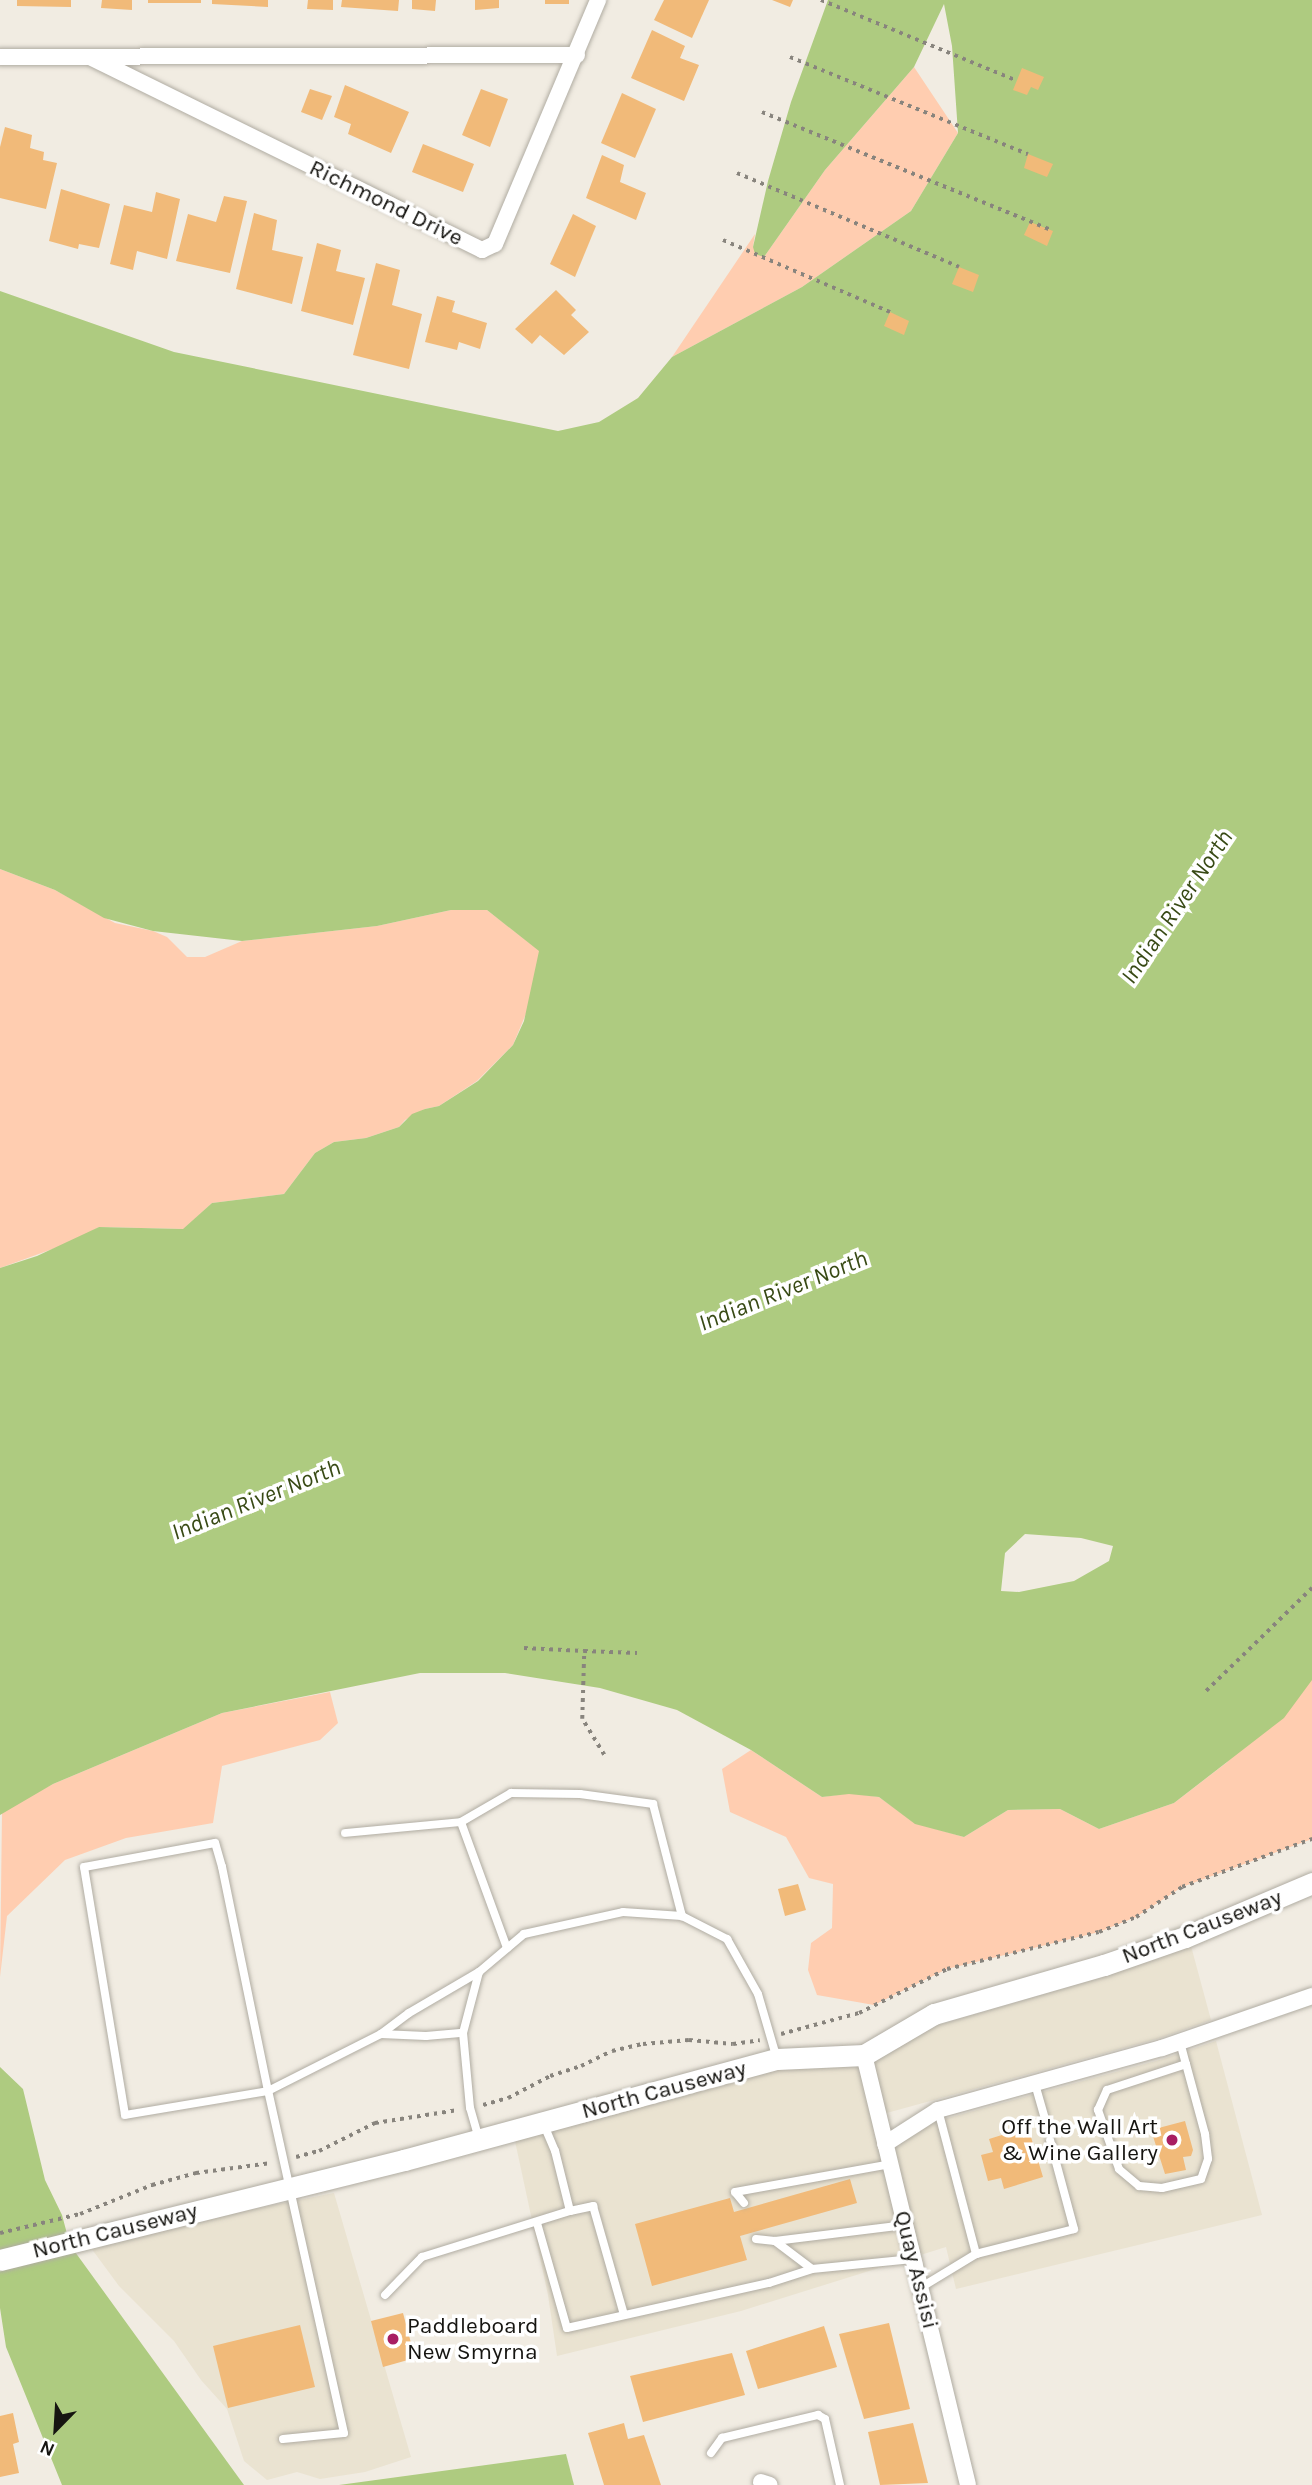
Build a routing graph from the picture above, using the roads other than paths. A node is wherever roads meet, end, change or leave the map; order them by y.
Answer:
1 (598, 0) edge
2 (577, 55) junction
3 (0, 57) edge
4 (93, 58) junction
5 (461, 1822) junction
6 (345, 1833) dead end
7 (1312, 1883) edge
8 (682, 1916) junction
9 (507, 1948) junction
10 (479, 1972) junction
11 (1312, 1996) edge
12 (381, 2034) junction
13 (463, 2034) junction
14 (1180, 2042) junction
15 (864, 2054) junction
16 (777, 2059) junction
17 (1186, 2064) junction
18 (1035, 2084) junction
19 (268, 2091) junction
20 (938, 2110) junction
21 (1045, 2119) dead end
22 (543, 2123) junction
23 (479, 2140) junction
24 (1050, 2140) dead end
25 (886, 2144) junction
26 (890, 2164) junction
27 (289, 2188) junction
28 (744, 2203) dead end
29 (570, 2211) junction
30 (537, 2223) junction
31 (905, 2225) junction
32 (756, 2239) dead end
33 (775, 2241) junction
34 (976, 2254) junction
35 (913, 2259) junction
36 (0, 2260) edge
37 (812, 2269) junction
38 (920, 2288) junction
39 (385, 2295) dead end
40 (624, 2315) junction
41 (283, 2439) dead end
42 (711, 2452) dead end
43 (840, 2485) edge
44 (968, 2485) edge

1 - 2 street, Richmond Drive
2 - 4 street, Richmond Drive
2 - 4 street, Richmond Drive
3 - 4 street, Richmond Drive
5 - 6 lane
5 - 8 lane
5 - 9 lane
7 - 15 main road, North Causeway
8 - 9 lane
8 - 16 lane
9 - 10 lane
10 - 12 lane
10 - 13 lane
11 - 14 street
12 - 13 lane
12 - 19 lane
13 - 23 lane
14 - 17 lane
14 - 18 street
15 - 16 main road, North Causeway
15 - 25 street, Quay Assisi
16 - 22 main road, North Causeway
17 - 17 lane
18 - 20 street
18 - 21 lane
19 - 19 lane
19 - 27 lane
20 - 25 street
20 - 34 lane
22 - 23 main road, North Causeway
22 - 29 lane
23 - 27 main road, North Causeway
24 - 34 lane
25 - 26 street, Quay Assisi
26 - 28 lane
26 - 31 street, Quay Assisi
27 - 36 main road, North Causeway
27 - 41 lane
29 - 30 lane
29 - 40 lane
30 - 39 lane
30 - 40 lane
31 - 33 lane
31 - 35 street, Quay Assisi
32 - 33 lane
33 - 37 lane
34 - 38 lane
35 - 37 lane
35 - 38 street, Quay Assisi
37 - 40 lane
38 - 44 street, Quay Assisi
42 - 43 lane

